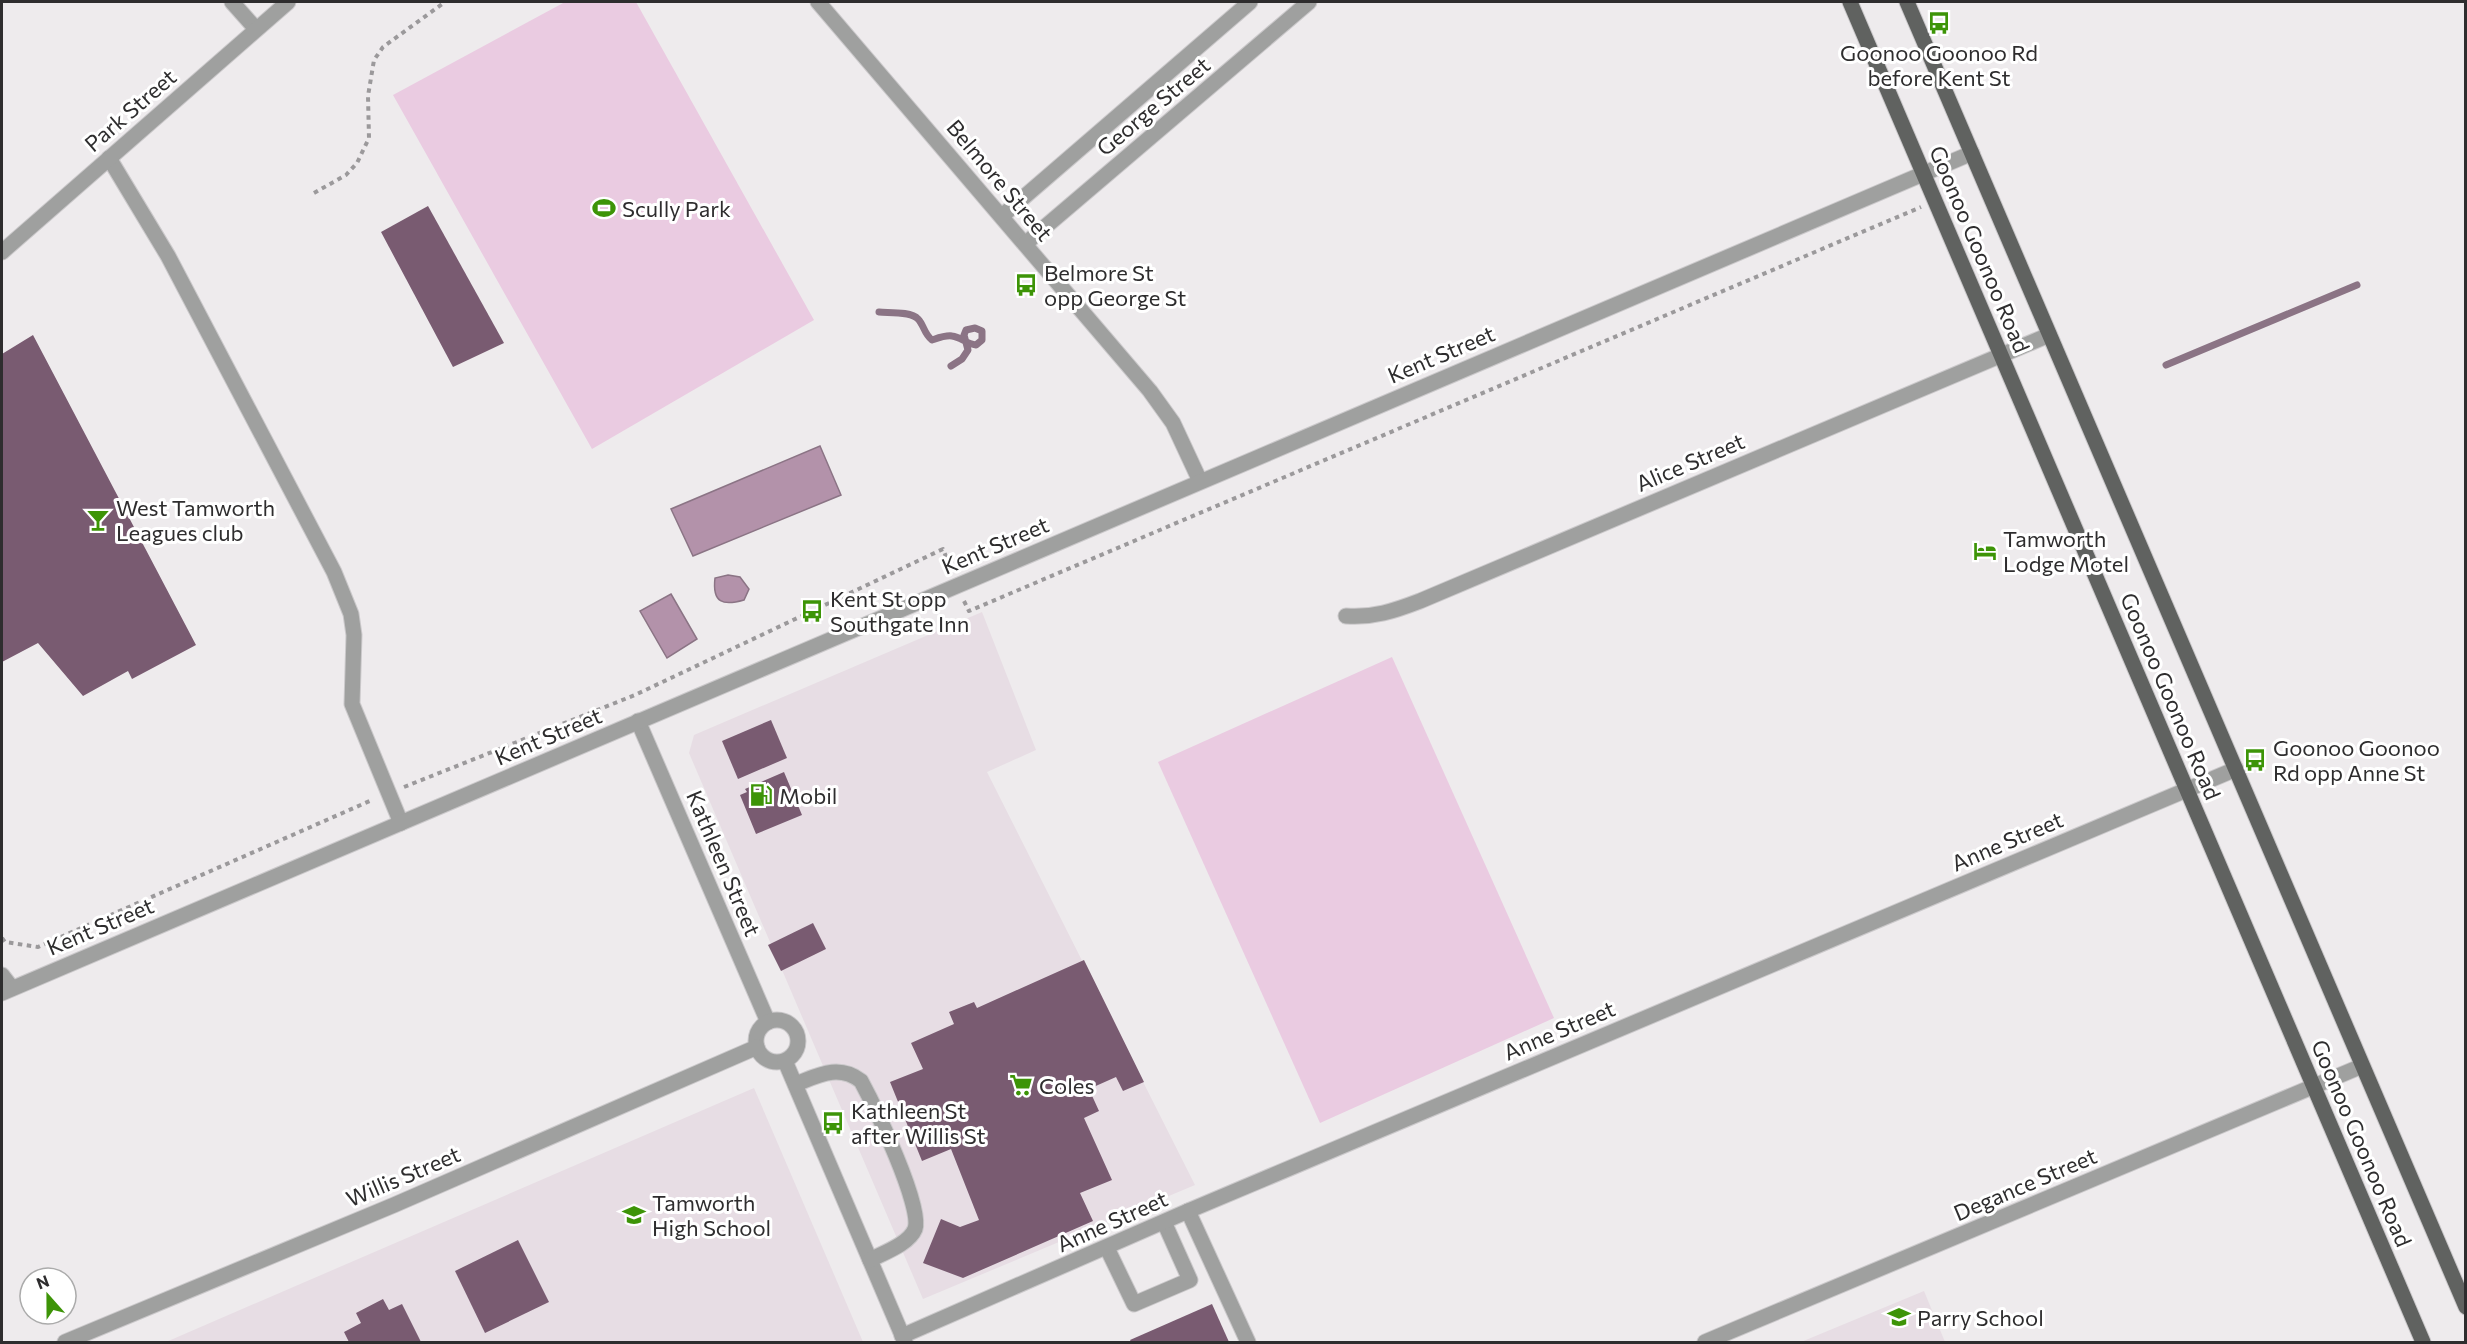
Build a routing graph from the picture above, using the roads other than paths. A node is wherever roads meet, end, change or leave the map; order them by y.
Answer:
1 (232, 2) edge
2 (288, 2) edge
3 (818, 2) edge
4 (1250, 2) edge
5 (1310, 2) edge
6 (1850, 2) edge
7 (1907, 2) edge
8 (256, 29) junction
9 (1972, 153) junction
10 (109, 158) junction
11 (1923, 173) junction
12 (1002, 216) junction
13 (1026, 244) junction
14 (2, 252) edge
15 (2049, 335) junction
16 (2001, 356) junction
17 (1200, 481) junction
18 (1346, 616) dead end
19 (638, 721) junction
20 (2236, 769) junction
21 (2187, 790) junction
22 (401, 823) junction
23 (2, 975) edge
24 (7, 990) edge
25 (768, 1022) junction
26 (757, 1047) junction
27 (785, 1060) junction
28 (2362, 1066) junction
29 (796, 1084) junction
30 (2313, 1087) junction
31 (1188, 1211) junction
32 (1164, 1222) junction
33 (1107, 1248) junction
34 (870, 1260) junction
35 (2466, 1307) edge
36 (903, 1339) edge
37 (65, 1342) edge
38 (1248, 1342) edge
39 (1705, 1342) edge
40 (2423, 1342) edge

1 - 8 street
2 - 8 street, Park Street
3 - 12 street, Belmore Street
4 - 12 street, George Street
5 - 13 street, George Street
6 - 11 main road, Goonoo Goonoo Road
7 - 9 main road, Goonoo Goonoo Road
8 - 10 street, Park Street
9 - 11 street, Kent Street
9 - 15 main road, Goonoo Goonoo Road
10 - 14 street, Park Street
10 - 22 street
11 - 16 main road, Goonoo Goonoo Road
11 - 17 street, Kent Street
12 - 13 street, Belmore Street
13 - 17 street, Belmore Street
15 - 16 street, Alice Street
15 - 20 main road, Goonoo Goonoo Road
16 - 18 street, Alice Street
16 - 21 main road, Goonoo Goonoo Road
17 - 19 street, Kent Street
19 - 22 street, Kent Street
19 - 25 street, Kathleen Street
20 - 21 street, Anne Street
20 - 28 main road, Goonoo Goonoo Road
21 - 30 main road, Goonoo Goonoo Road
21 - 31 street, Anne Street
22 - 24 street, Kent Street
23 - 24 street
25 - 26 street
25 - 27 street
26 - 27 street
26 - 37 street, Willis Street
27 - 29 street
28 - 30 street, Degance Street
28 - 35 main road, Goonoo Goonoo Road
29 - 34 street
29 - 34 street
30 - 39 street, Degance Street
30 - 40 main road, Goonoo Goonoo Road
31 - 32 street, Anne Street
31 - 38 street
32 - 33 street, Anne Street
32 - 33 street
33 - 36 street, Anne Street
34 - 36 street

